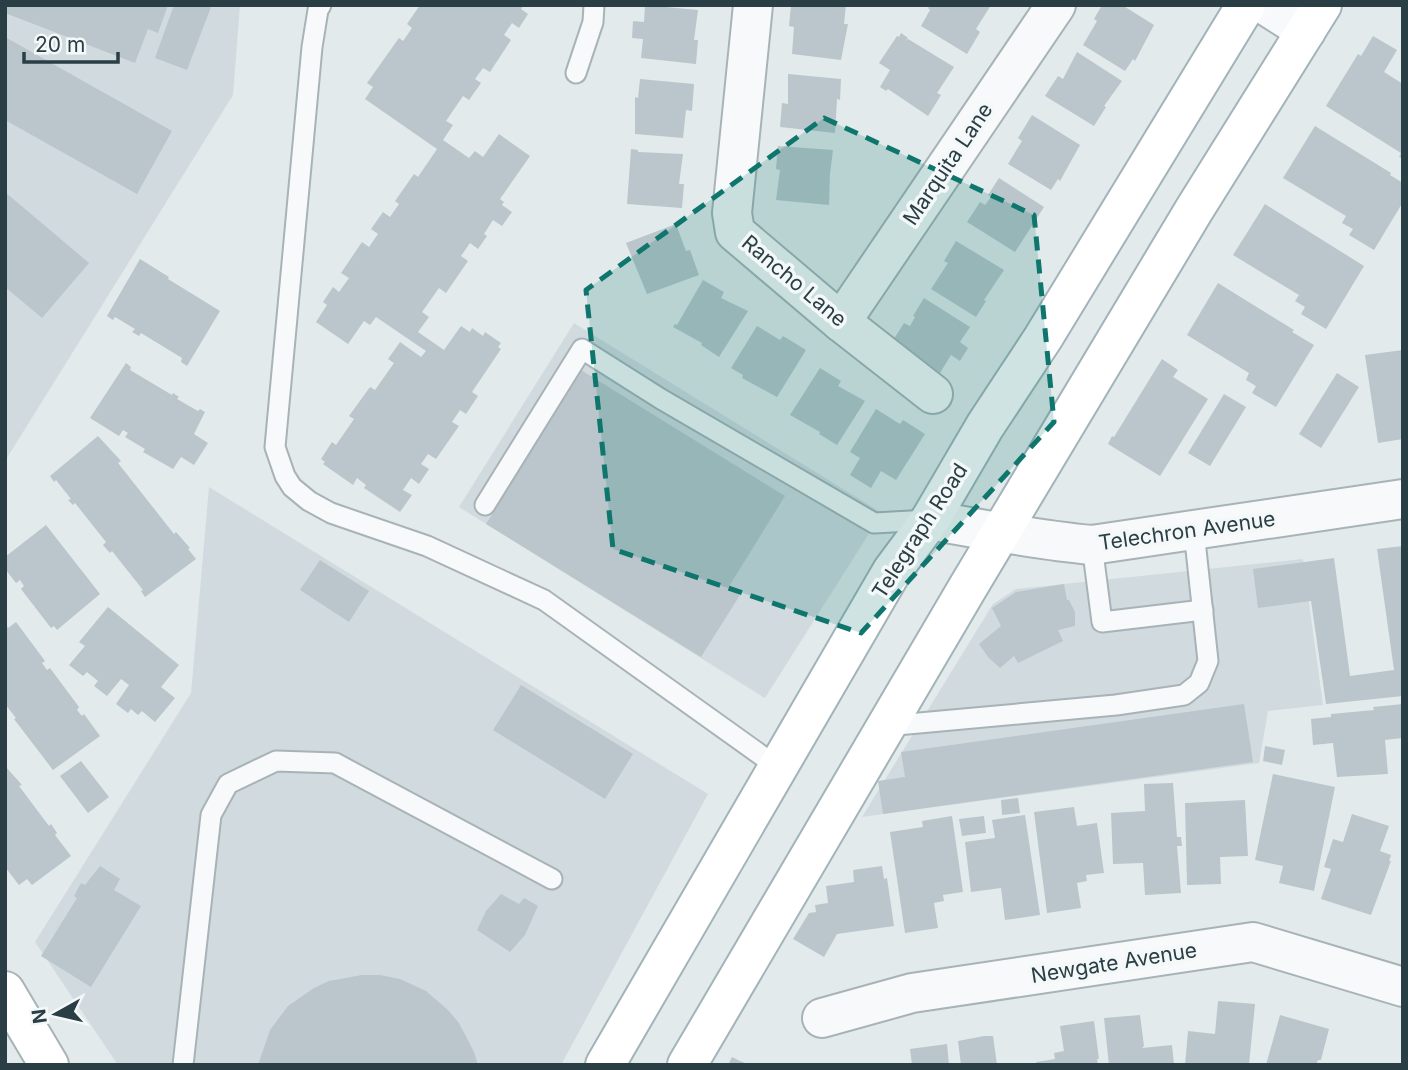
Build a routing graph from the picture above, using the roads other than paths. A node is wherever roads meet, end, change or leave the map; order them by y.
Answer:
1 (321, 5) edge
2 (594, 5) edge
3 (753, 5) edge
4 (1056, 5) edge
5 (1246, 5) edge
6 (1265, 5) edge
7 (1314, 18) edge
8 (576, 73) dead end
9 (841, 322) junction
10 (933, 394) dead end
11 (1403, 499) edge
12 (485, 505) dead end
13 (930, 520) junction
14 (1194, 531) junction
15 (1001, 533) junction
16 (1092, 545) junction
17 (1203, 610) junction
18 (886, 726) junction
19 (779, 768) junction
20 (552, 879) dead end
21 (1403, 987) edge
22 (5, 991) edge
23 (822, 1018) dead end
24 (50, 1065) edge
25 (183, 1065) edge
26 (605, 1065) edge
27 (687, 1065) edge

1 - 19 lane
2 - 8 lane
3 - 9 street, Rancho Lane
4 - 9 street, Marquita Lane
5 - 13 main road, Telegraph Road
6 - 7 street
7 - 15 main road
9 - 10 street, Rancho Lane
11 - 14 street, Telechron Avenue
12 - 13 lane
13 - 15 street, Telechron Avenue
13 - 19 main road, Telegraph Road
14 - 16 street, Telechron Avenue
14 - 17 lane
15 - 16 street, Telechron Avenue
15 - 18 main road
16 - 17 lane
17 - 18 lane
18 - 27 main road
19 - 26 main road, Telegraph Road
20 - 25 lane
21 - 23 street, Newgate Avenue
22 - 24 main road

